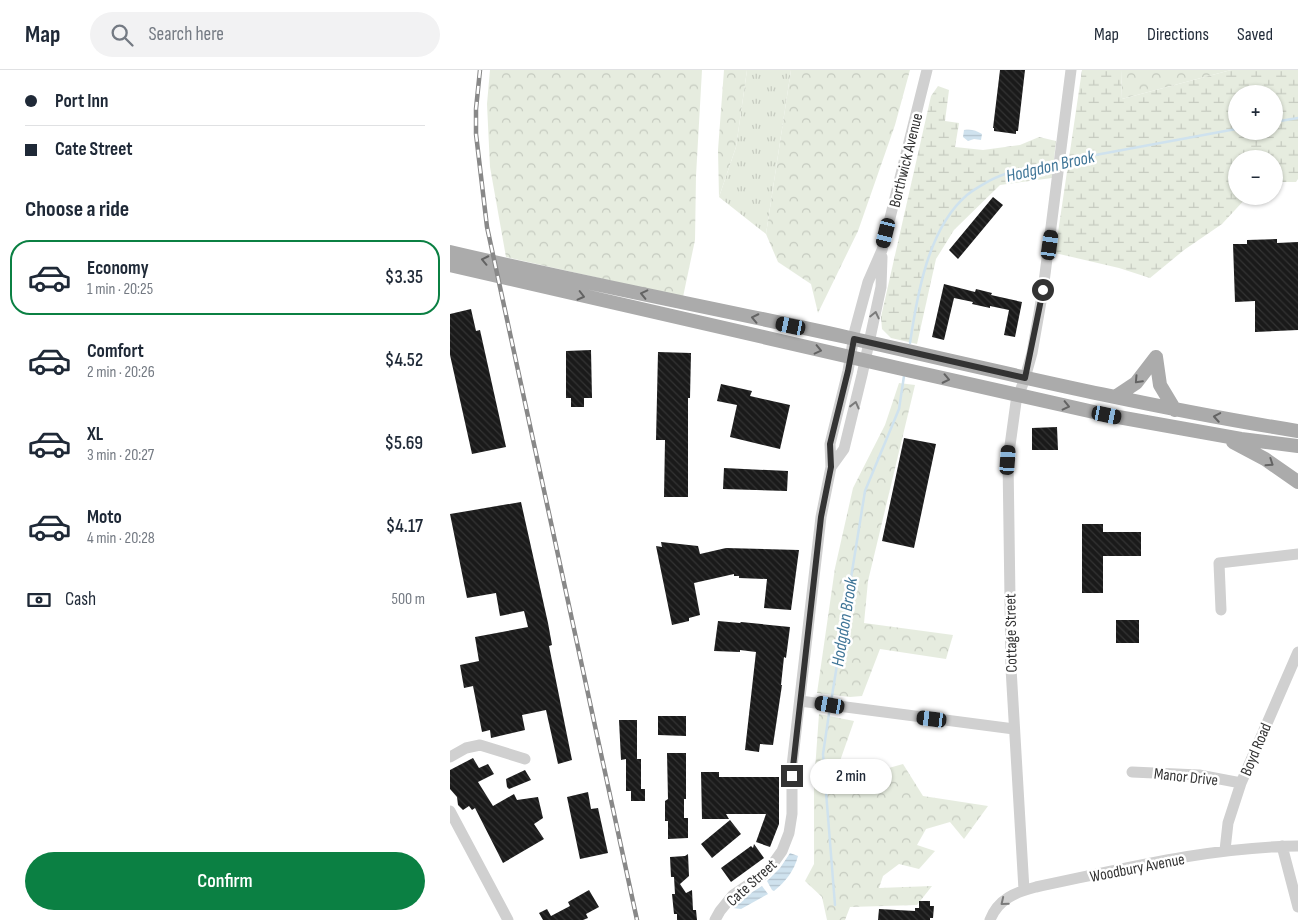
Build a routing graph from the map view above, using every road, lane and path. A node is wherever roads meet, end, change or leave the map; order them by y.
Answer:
1 (927, 70) edge
2 (1071, 70) edge
3 (882, 250) junction
4 (450, 252) edge
5 (450, 265) edge
6 (854, 339) junction
7 (869, 342) junction
8 (850, 357) junction
9 (865, 360) junction
10 (1025, 378) junction
11 (1019, 395) junction
12 (1115, 397) junction
13 (1175, 410) junction
14 (1298, 431) edge
15 (1211, 433) junction
16 (1298, 446) edge
17 (831, 467) junction
18 (1298, 482) edge
19 (1298, 554) edge
20 (1221, 610) dead end
21 (1298, 652) edge
22 (800, 700) junction
23 (1014, 729) junction
24 (450, 757) edge
25 (525, 758) dead end
26 (1132, 772) dead end
27 (1241, 783) junction
28 (450, 811) edge
29 (1282, 846) junction
30 (1298, 846) edge
31 (1225, 850) junction
32 (1024, 890) junction
33 (1298, 907) edge
34 (508, 920) edge
35 (714, 920) edge
36 (990, 920) edge

1 - 3 street, Borthwick Avenue
2 - 10 street, Cottage Street
3 - 6 street, Borthwick Avenue
7 -> 3 street, Borthwick Avenue
6 -> 4 main road
5 -> 8 main road
6 - 7 main road
6 - 8 street, Borthwick Avenue
7 - 9 street, Borthwick Avenue
7 - 10 main road
8 - 9 main road
8 - 17 street, Borthwick Avenue
9 -> 11 main road
17 -> 9 street, Borthwick Avenue
10 - 11 street, Cottage Street
10 - 12 main road
11 -> 15 main road
11 - 23 street, Cottage Street
12 - 13 main road
13 -> 12 main road
14 -> 13 main road
15 - 16 main road
15 -> 18 main road
17 - 22 street, Cate Street
19 - 20 street
21 - 27 street, Boyd Road
22 - 23 street
22 - 35 street, Cate Street
23 - 32 street, Cottage Street
24 - 25 street
26 - 27 street, Manor Drive
27 - 31 street, Boyd Road
28 - 34 street
29 - 30 street, Woodbury Avenue
29 - 31 street, Woodbury Avenue
29 - 33 street
31 - 32 street, Woodbury Avenue
32 -> 36 street, Woodbury Avenue

